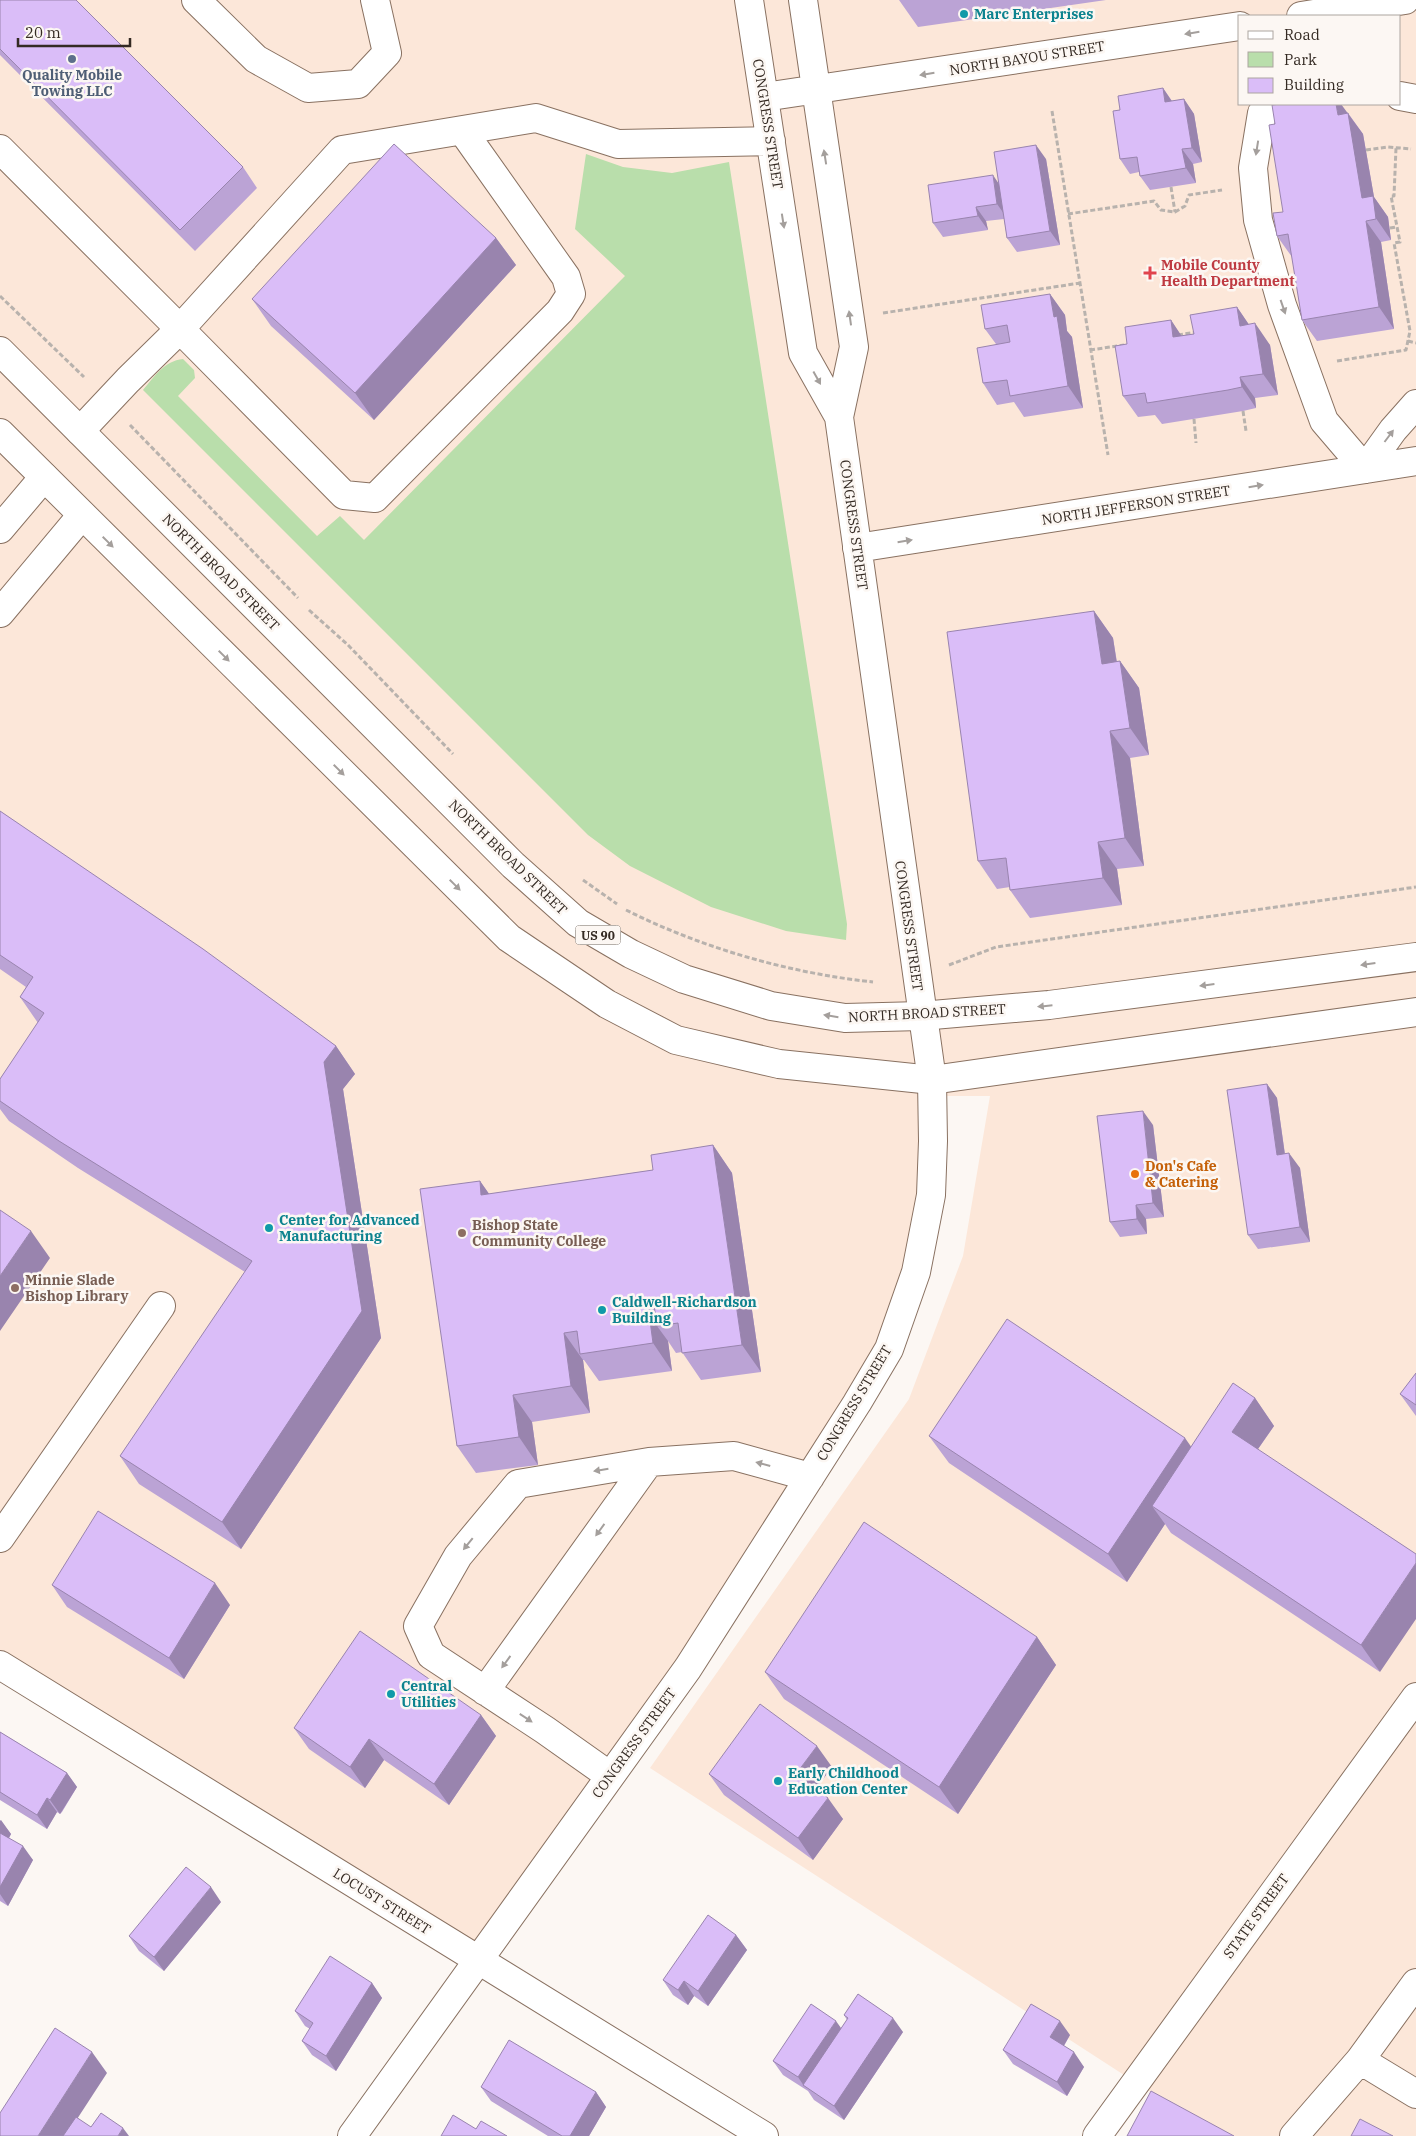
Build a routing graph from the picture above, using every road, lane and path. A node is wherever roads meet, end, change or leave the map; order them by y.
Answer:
1 (196, 0) edge
2 (376, 0) edge
3 (749, 0) edge
4 (803, 0) edge
5 (1405, 0) edge
6 (1414, 0) edge
7 (1308, 15) edge
8 (1416, 18) edge
9 (1238, 26) edge
10 (815, 91) junction
11 (1401, 96) edge
12 (764, 97) junction
13 (1416, 99) edge
14 (1271, 105) edge
15 (1052, 111) dead end
16 (462, 130) junction
17 (771, 141) junction
18 (1396, 148) junction
19 (1411, 149) dead end
20 (0, 150) edge
21 (1366, 150) dead end
22 (1255, 186) junction
23 (1171, 187) edge
24 (1175, 212) junction
25 (1068, 214) junction
26 (1397, 227) junction
27 (1390, 228) dead end
28 (1080, 283) junction
29 (0, 296) edge
30 (850, 317) junction
31 (180, 329) junction
32 (1204, 331) edge
33 (1172, 332) edge
34 (1408, 341) junction
35 (1416, 343) edge
36 (1129, 344) edge
37 (1090, 350) junction
38 (0, 351) edge
39 (1329, 363) dead end
40 (108, 401) junction
41 (1416, 404) edge
42 (1243, 411) edge
43 (839, 417) junction
44 (1194, 419) edge
45 (80, 431) junction
46 (1246, 431) dead end
47 (0, 433) edge
48 (1196, 443) dead end
49 (1108, 455) dead end
50 (1416, 461) edge
51 (1365, 469) junction
52 (44, 477) junction
53 (82, 515) junction
54 (0, 529) edge
55 (857, 548) junction
56 (301, 602) dead end
57 (308, 609) dead end
58 (0, 613) edge
59 (458, 759) dead end
60 (576, 874) dead end
61 (1416, 887) edge
62 (1416, 957) edge
63 (916, 978) junction
64 (1416, 1012) edge
65 (921, 1016) junction
66 (932, 1080) junction
67 (161, 1306) dead end
68 (649, 1462) junction
69 (810, 1477) junction
70 (0, 1538) edge
71 (0, 1665) edge
72 (484, 1691) junction
73 (1416, 1697) edge
74 (610, 1776) junction
75 (478, 1960) junction
76 (1416, 1983) edge
77 (1360, 2060) junction
78 (1416, 2094) edge
79 (352, 2136) edge
80 (764, 2136) edge
81 (1097, 2136) edge
82 (1294, 2136) edge

1 - 2 street
3 - 12 street, CONGRESS STREET
4 - 10 street, CONGRESS STREET
5 - 7 street
6 - 8 street
9 -> 10 street, NORTH BAYOU STREET
10 - 12 street, NORTH BAYOU STREET
30 -> 10 street, CONGRESS STREET
11 - 13 street
12 - 17 street, CONGRESS STREET
14 -> 22 street
15 - 25 path
16 - 17 street
16 - 31 street
16 - 31 street
17 -> 43 street, CONGRESS STREET
18 - 19 path
18 - 21 path
18 - 26 path
20 - 31 street
22 - 24 path
22 -> 51 street
23 - 24 path
24 - 25 path
25 - 28 path
26 - 27 path
26 - 34 path
28 - 30 path
28 - 37 path
29 - 40 path
43 -> 30 street, CONGRESS STREET
31 - 40 street
32 - 33 path
34 - 35 path
34 - 39 path
36 - 37 path
37 - 49 path
38 - 45 street, NORTH BROAD STREET / US 90
40 - 45 street
40 - 56 path
51 -> 41 street
42 - 46 path
43 - 55 street, CONGRESS STREET
44 - 48 path
65 -> 45 street, NORTH BROAD STREET / US 90
47 - 52 street
50 - 51 street, NORTH JEFFERSON STREET
55 -> 51 street, NORTH JEFFERSON STREET
52 - 53 street
52 - 54 street
53 - 58 street
53 -> 66 street
55 - 63 street, CONGRESS STREET
57 - 59 path
60 - 63 path
61 - 63 path
62 -> 65 street, NORTH BROAD STREET / US 90
63 - 65 street, CONGRESS STREET
64 - 66 street
65 - 66 street, CONGRESS STREET
66 - 69 street, CONGRESS STREET
67 - 70 street
69 -> 68 street
68 -> 72 street
68 -> 72 street
69 - 74 street, CONGRESS STREET
71 - 75 street, LOCUST STREET
72 -> 74 street
73 - 81 street, STATE STREET
74 - 75 street, CONGRESS STREET
75 - 79 street, CONGRESS STREET
75 - 80 street, LOCUST STREET
76 - 77 street
77 - 78 street
77 - 82 street

